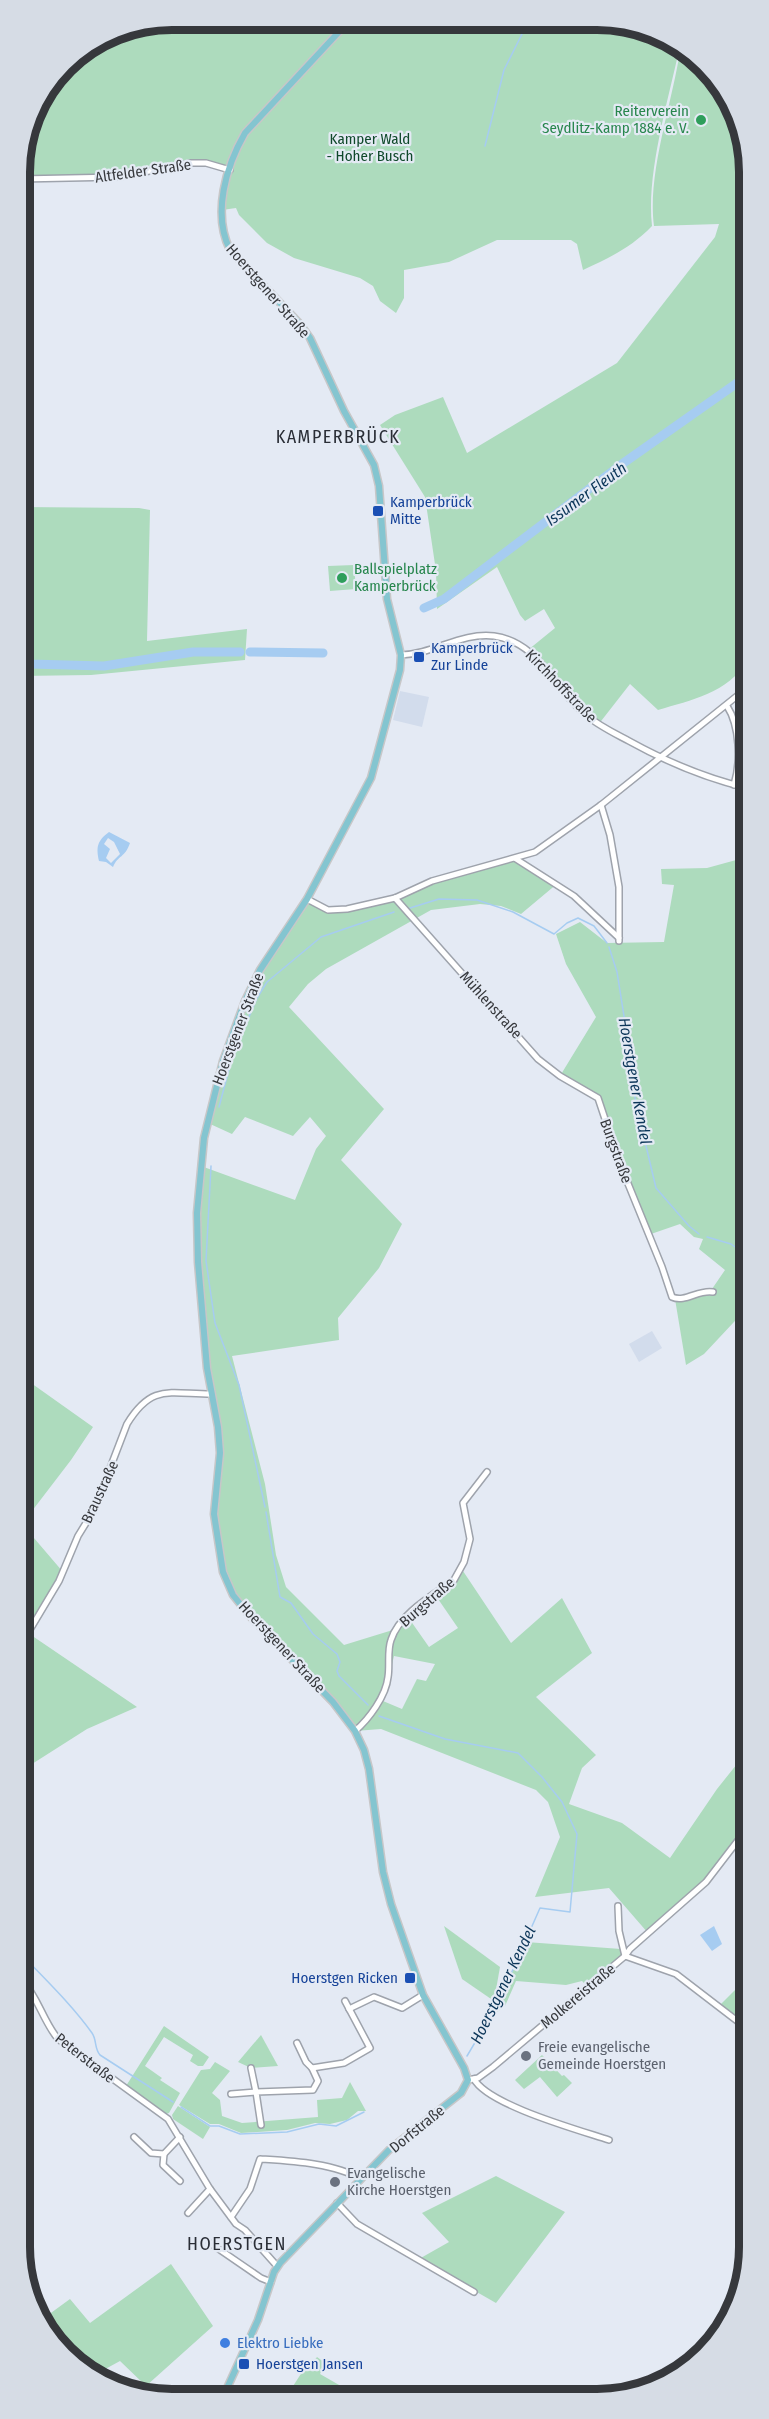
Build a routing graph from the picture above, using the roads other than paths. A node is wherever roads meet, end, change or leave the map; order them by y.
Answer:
1 (341, 30) edge
2 (230, 170) junction
3 (30, 179) edge
4 (401, 655) junction
5 (739, 695) edge
6 (727, 706) junction
7 (659, 758) junction
8 (734, 785) junction
9 (739, 786) edge
10 (601, 805) junction
11 (516, 859) junction
12 (395, 898) junction
13 (307, 899) junction
14 (598, 1098) joint
15 (713, 1292) dead end
16 (211, 1395) junction
17 (487, 1472) dead end
18 (30, 1630) edge
19 (355, 1731) junction
20 (739, 1839) edge
21 (618, 1906) dead end
22 (625, 1956) junction
23 (30, 1991) edge
24 (423, 1995) junction
25 (345, 2001) dead end
26 (349, 2009) junction
27 (739, 2022) edge
28 (297, 2043) dead end
29 (252, 2068) dead end
30 (312, 2068) junction
31 (471, 2079) junction
32 (256, 2092) junction
33 (231, 2094) dead end
34 (261, 2125) dead end
35 (180, 2136) junction
36 (134, 2137) dead end
37 (609, 2140) dead end
38 (164, 2154) junction
39 (360, 2180) junction
40 (180, 2181) dead end
41 (210, 2189) junction
42 (337, 2203) junction
43 (188, 2213) dead end
44 (231, 2217) junction
45 (210, 2243) dead end
46 (277, 2266) junction
47 (271, 2282) junction
48 (474, 2292) dead end
49 (226, 2389) edge

1 - 2 main road, Hoerstgener Straße
2 - 3 street, Altfelder Straße
2 - 4 main road, Hoerstgener Straße
4 - 7 street, Kirchhoffstraße
4 - 13 main road, Hoerstgener Straße
5 - 6 street
6 - 7 street
6 - 8 street
7 - 8 street, Kirchhoffstraße
7 - 10 street
8 - 9 street, Kirchhoffstraße
10 - 11 street
10 - 11 street
11 - 12 street
12 - 13 street
12 - 14 street, Mühlenstraße
13 - 16 main road, Hoerstgener Straße
14 - 15 street, Burgstraße
16 - 18 street, Braustraße
16 - 19 main road, Hoerstgener Straße
17 - 19 street, Burgstraße
19 - 24 main road, Hoerstgener Straße
20 - 22 street, Molkereistraße
21 - 22 street, Molkereistraße
22 - 27 street
22 - 31 street, Molkereistraße
23 - 35 street, Peterstraße
24 - 26 street
24 - 31 main road, Hoerstgener Straße
25 - 26 street
26 - 30 street
28 - 30 street
29 - 32 street
30 - 32 street
31 - 37 street
31 - 39 main road, Dorfstraße
32 - 33 street
32 - 34 street
35 - 38 street
35 - 41 street, Peterstraße
36 - 38 street
38 - 40 street
39 - 42 main road, Dorfstraße
39 - 44 street
41 - 43 street
41 - 44 street, Peterstraße
42 - 46 main road, Dorfstraße
42 - 48 street
44 - 46 street, Peterstraße
45 - 47 street
46 - 47 main road, Dorfstraße
47 - 49 main road, Dorfstraße

